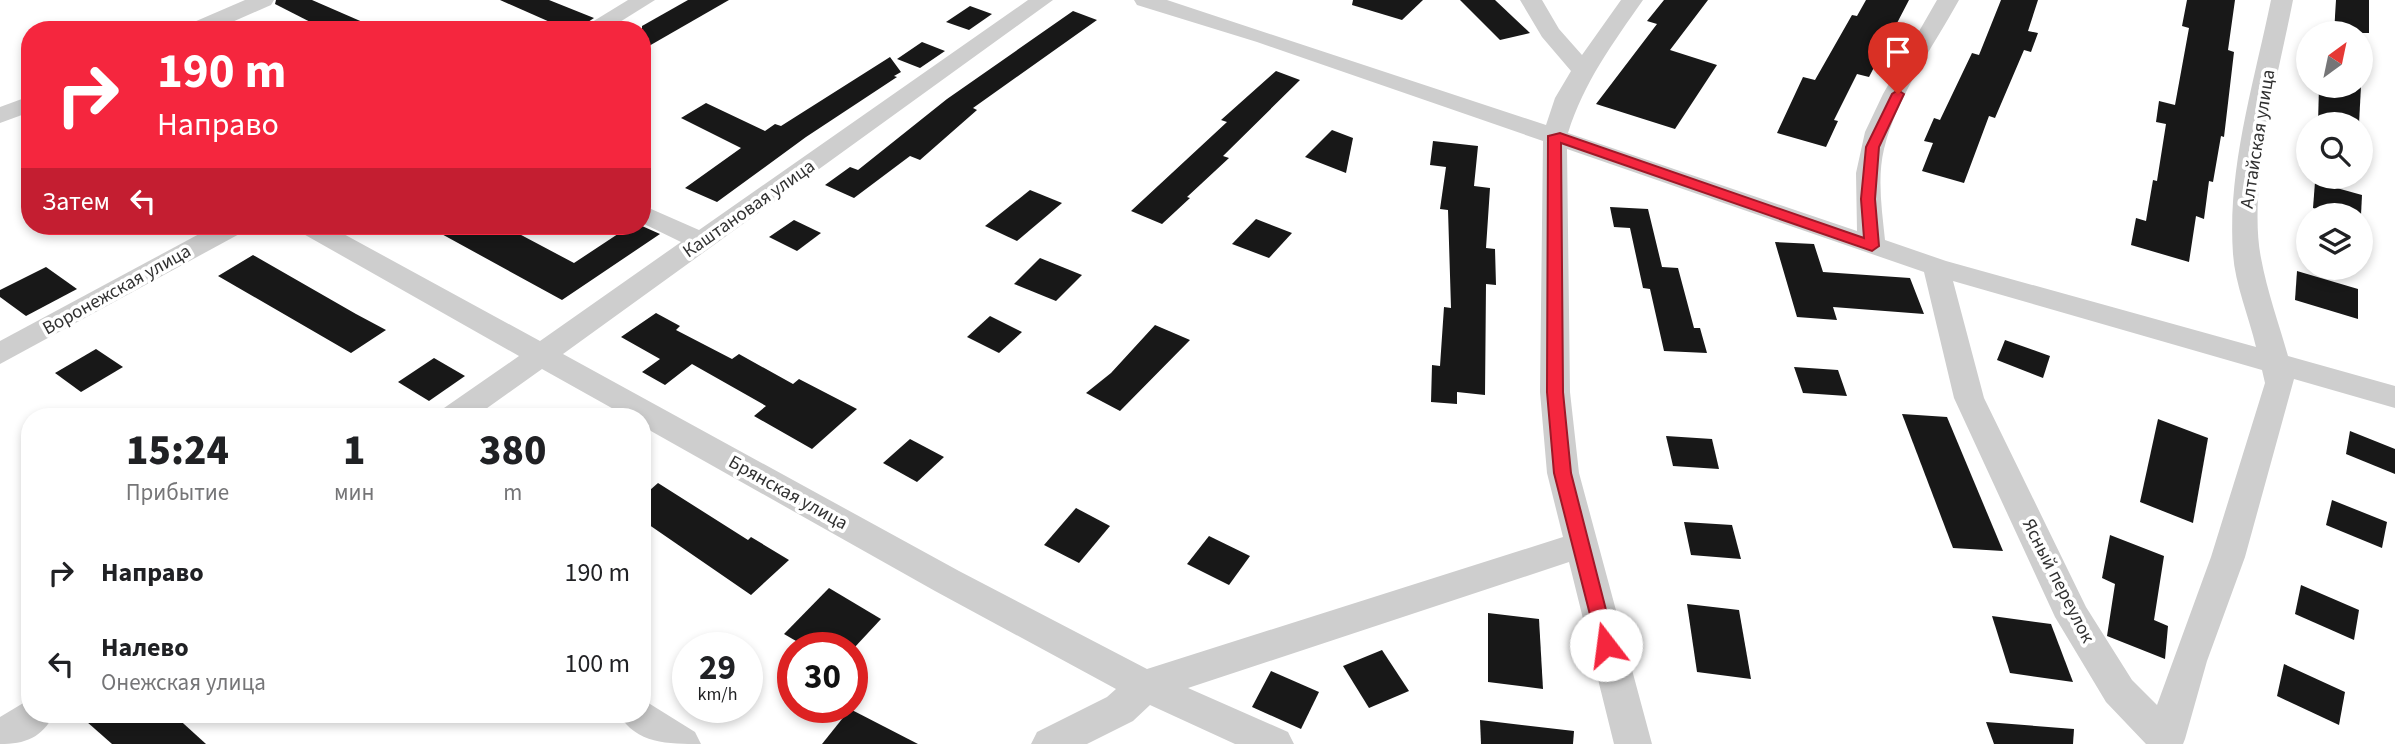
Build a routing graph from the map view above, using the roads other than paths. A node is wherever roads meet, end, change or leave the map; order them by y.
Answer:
1 (263, 0) edge
2 (644, 0) edge
3 (1042, 0) edge
4 (1144, 0) edge
5 (1531, 0) edge
6 (1632, 0) edge
7 (1948, 0) edge
8 (2282, 0) edge
9 (215, 21) edge
10 (606, 21) edge
11 (1583, 70) junction
12 (21, 107) edge
13 (0, 116) edge
14 (1555, 136) junction
15 (651, 218) edge
16 (218, 235) edge
17 (325, 235) edge
18 (702, 242) junction
19 (1872, 246) junction
20 (1936, 267) junction
21 (0, 355) edge
22 (541, 355) junction
23 (2272, 360) junction
24 (2395, 397) edge
25 (466, 408) edge
26 (636, 408) edge
27 (651, 416) edge
28 (1579, 545) junction
29 (1144, 686) junction
30 (22, 723) edge
31 (651, 723) edge
32 (0, 739) edge
33 (2166, 741) edge
34 (682, 744) edge
35 (1050, 744) edge
36 (1275, 744) edge
37 (1633, 744) edge

1 - 9 street
2 - 10 street
3 - 18 street, Каштановая улица
4 - 14 street
5 - 11 street
6 - 11 street
7 - 19 street
8 - 23 street, Алтайская улица
11 - 14 street
12 - 13 street
14 - 19 street
14 - 28 street
15 - 18 street
16 - 21 street, Воронежская улица
17 - 22 street, Брянская улица
18 - 22 street, Каштановая улица
19 - 20 street
20 - 23 street
20 - 33 street, Ясный переулок
22 - 25 street, Каштановая улица
22 - 26 street, Брянская улица
23 - 24 street
23 - 33 street, Ясный переулок
27 - 29 street, Брянская улица
28 - 29 street
28 - 37 street
29 - 35 street
29 - 36 street, Брянская улица
30 - 32 street
31 - 34 street

